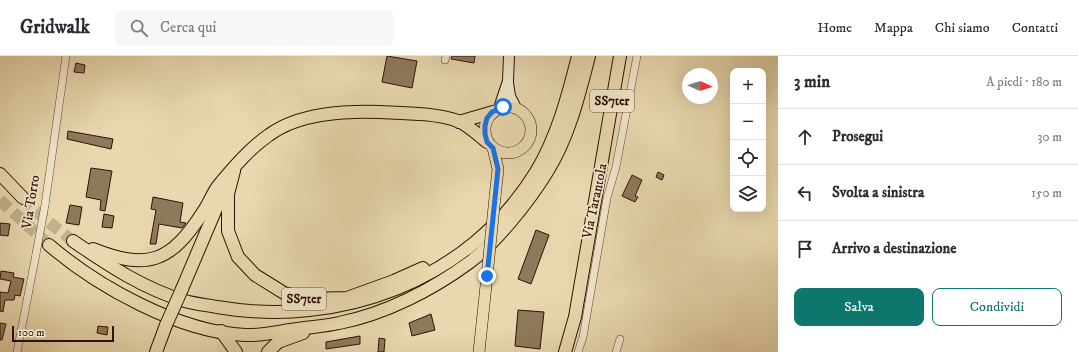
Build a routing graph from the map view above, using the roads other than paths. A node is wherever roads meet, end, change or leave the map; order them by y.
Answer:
1 (66, 56) edge
2 (509, 56) edge
3 (578, 56) edge
4 (589, 56) edge
5 (620, 56) edge
6 (638, 56) edge
7 (508, 81) junction
8 (516, 108) junction
9 (496, 110) junction
10 (459, 122) junction
11 (490, 145) junction
12 (511, 153) junction
13 (235, 168) junction
14 (498, 169) junction
15 (0, 174) edge
16 (24, 198) tunnel mouth
17 (49, 245) tunnel mouth
18 (466, 249) junction
19 (327, 325) junction
20 (221, 331) junction
21 (620, 339) dead end
22 (17, 352) edge
23 (156, 352) edge
24 (236, 352) edge
25 (268, 352) edge
26 (479, 352) edge
27 (565, 352) edge
28 (578, 352) edge
29 (616, 352) edge

1 - 22 street, Via Torro, bridge
2 - 7 main road
3 - 18 highway
4 - 19 highway
5 - 27 highway, SS7ter
6 - 28 street, Via Tarantola
7 - 8 main road
7 - 9 main road
8 - 9 main road
8 - 12 main road
9 - 10 highway
9 - 11 main road
10 - 11 highway
10 - 13 highway
11 - 12 main road
11 - 14 main road
12 - 14 main road
13 - 18 highway, SS7ter
13 - 18 highway
13 - 23 highway, bridge
14 - 26 main road, bridge
15 - 16 highway
17 - 20 highway
19 - 20 highway
19 - 25 highway
20 - 24 highway
21 - 29 street

